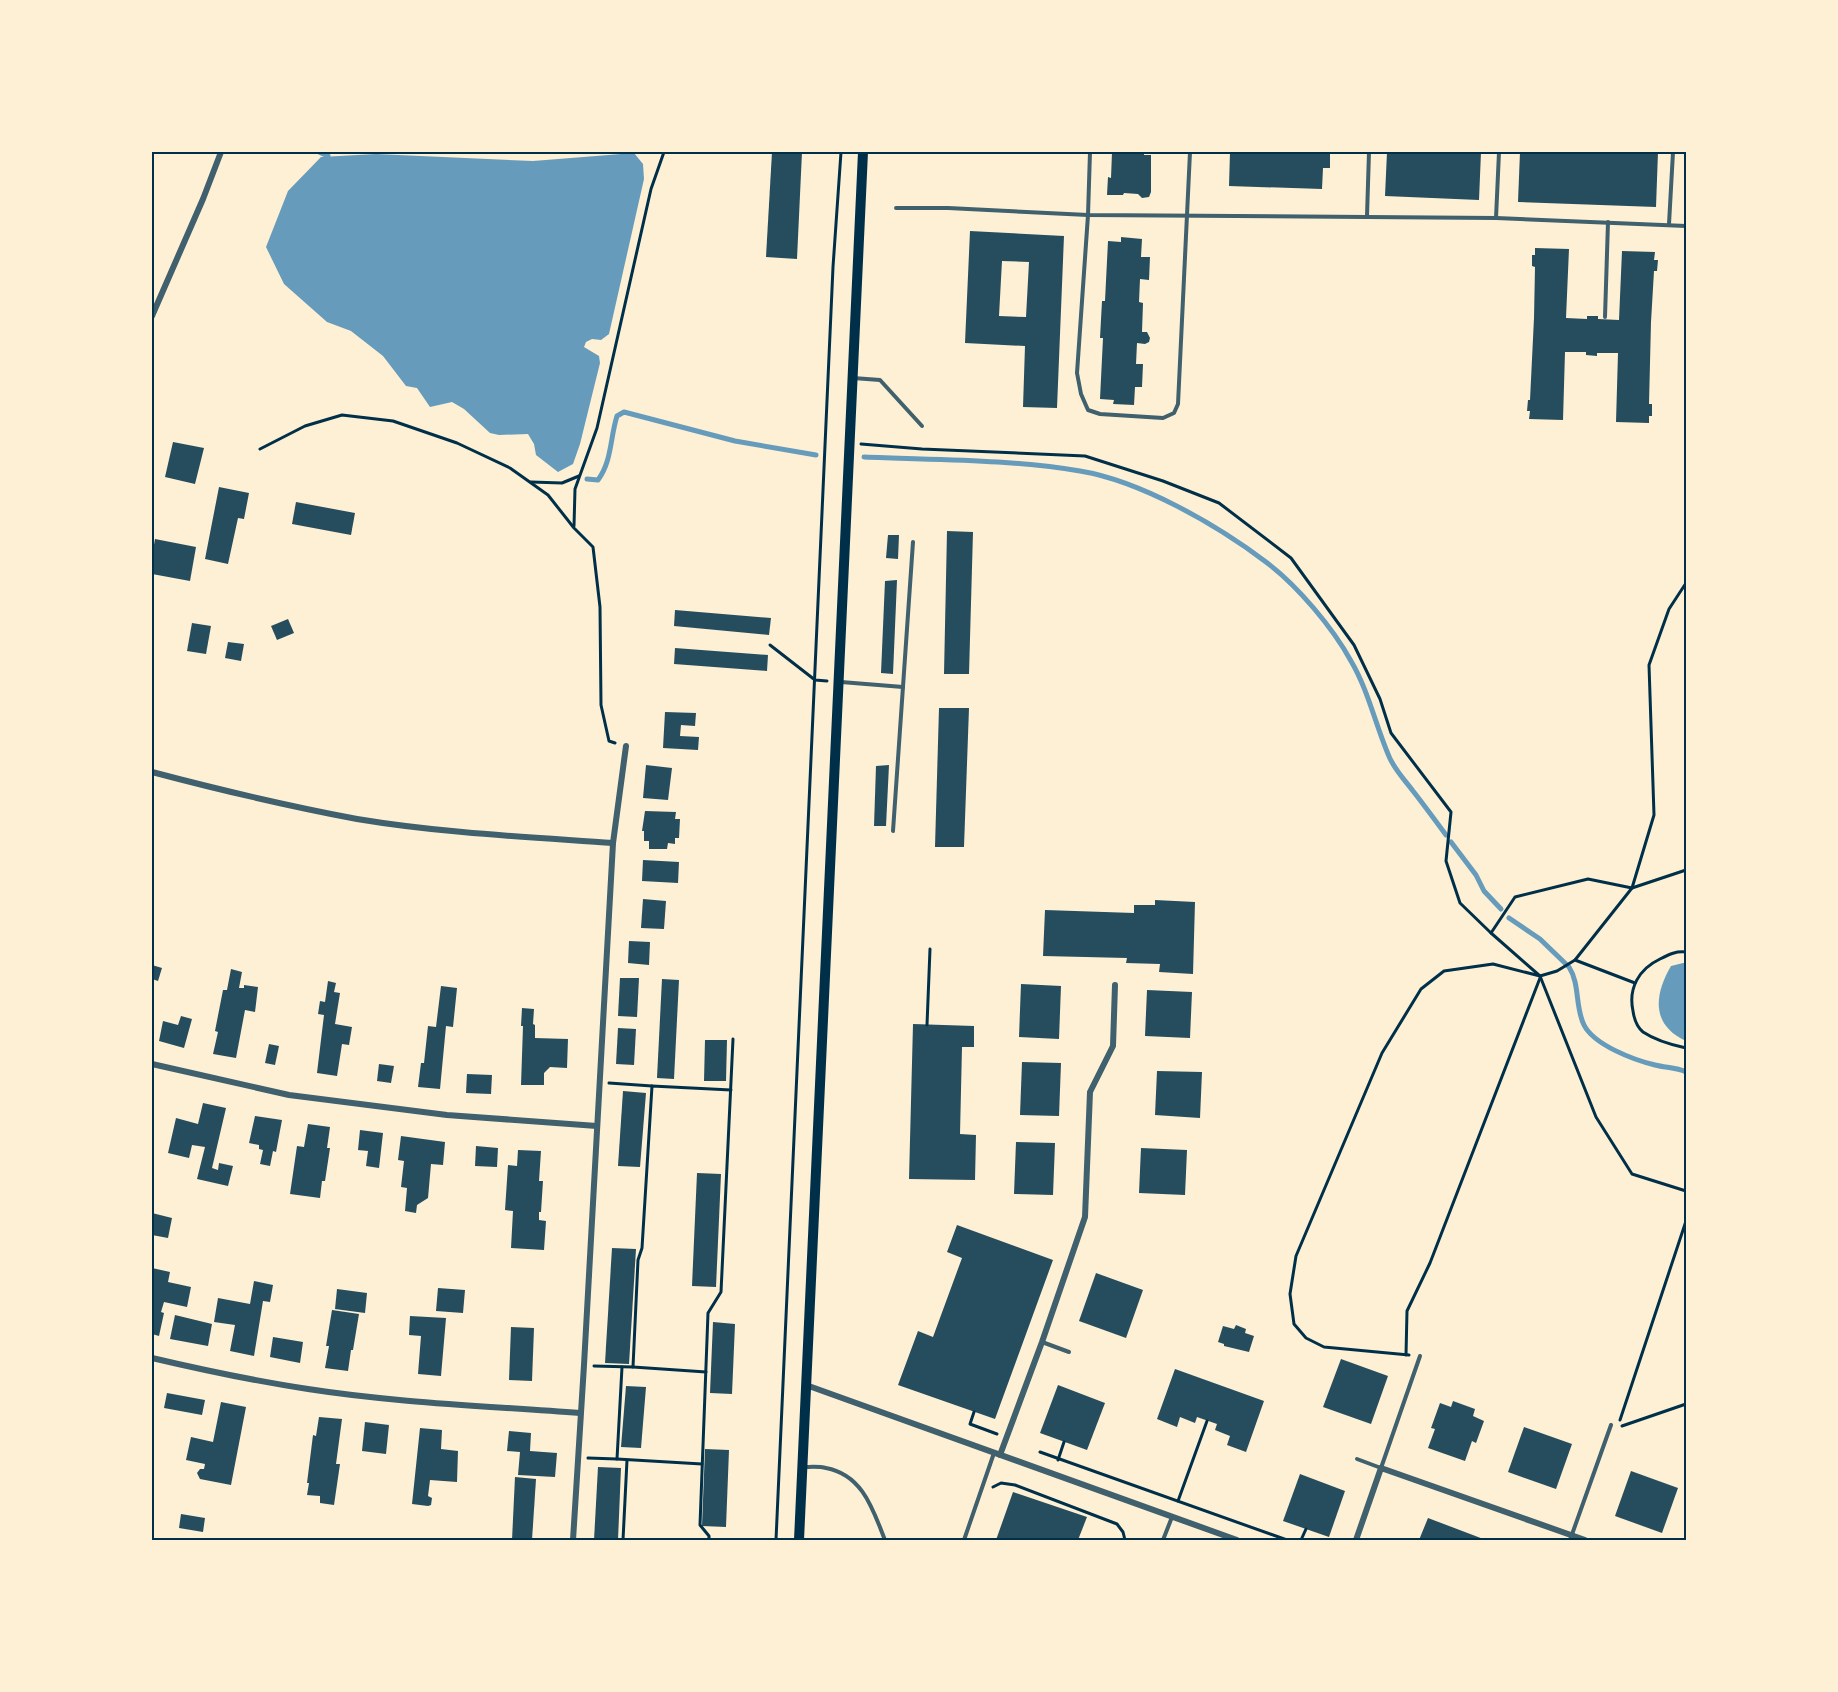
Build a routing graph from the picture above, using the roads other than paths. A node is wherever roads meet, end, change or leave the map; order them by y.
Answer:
1 (221, 152) edge
2 (863, 152) edge
3 (1090, 152) edge
4 (1190, 152) edge
5 (1369, 152) edge
6 (1499, 152) edge
7 (1673, 152) edge
8 (896, 207) dead end
9 (1088, 215) junction
10 (1188, 216) junction
11 (1367, 216) junction
12 (1496, 218) junction
13 (1608, 222) junction
14 (1669, 224) junction
15 (1686, 226) edge
16 (152, 316) edge
17 (1605, 317) dead end
18 (852, 378) junction
19 (922, 426) dead end
20 (913, 542) dead end
21 (838, 682) junction
22 (903, 687) junction
23 (626, 746) road end
24 (152, 772) edge
25 (893, 831) dead end
26 (613, 843) junction
27 (1115, 985) dead end
28 (152, 1064) edge
29 (597, 1126) junction
30 (1042, 1342) junction
31 (1069, 1352) dead end
32 (1420, 1356) dead end
33 (152, 1358) edge
34 (806, 1385) junction
35 (580, 1413) junction
36 (1611, 1425) dead end
37 (997, 1454) junction
38 (1358, 1459) dead end
39 (802, 1467) junction
40 (1382, 1468) junction
41 (1172, 1517) junction
42 (1571, 1538) edge
43 (573, 1540) edge
44 (799, 1540) edge
45 (885, 1540) edge
46 (964, 1540) edge
47 (1163, 1540) edge
48 (1237, 1540) edge
49 (1356, 1540) edge
50 (1585, 1540) edge

1 - 16 street
2 - 18 main road
3 - 9 lane
4 - 10 lane
5 - 11 lane
6 - 12 lane
7 - 14 lane
8 - 9 lane
9 - 10 lane
9 - 10 lane
10 - 11 lane
11 - 12 lane
12 - 13 lane
13 - 14 lane
13 - 17 lane
14 - 15 lane
18 - 19 lane
18 - 21 main road
20 - 22 lane
21 - 22 lane
21 - 34 main road
22 - 25 lane
23 - 26 street
24 - 26 street
26 - 29 street
27 - 30 street
28 - 29 street
29 - 35 street
30 - 31 lane
30 - 37 street
32 - 40 lane
33 - 35 street
34 - 37 street
34 - 39 main road
35 - 43 street
36 - 42 lane
37 - 41 street
37 - 46 lane
38 - 40 lane
39 - 44 main road
39 - 45 lane
40 - 42 street
40 - 49 street
41 - 47 lane
41 - 48 street
42 - 50 street

